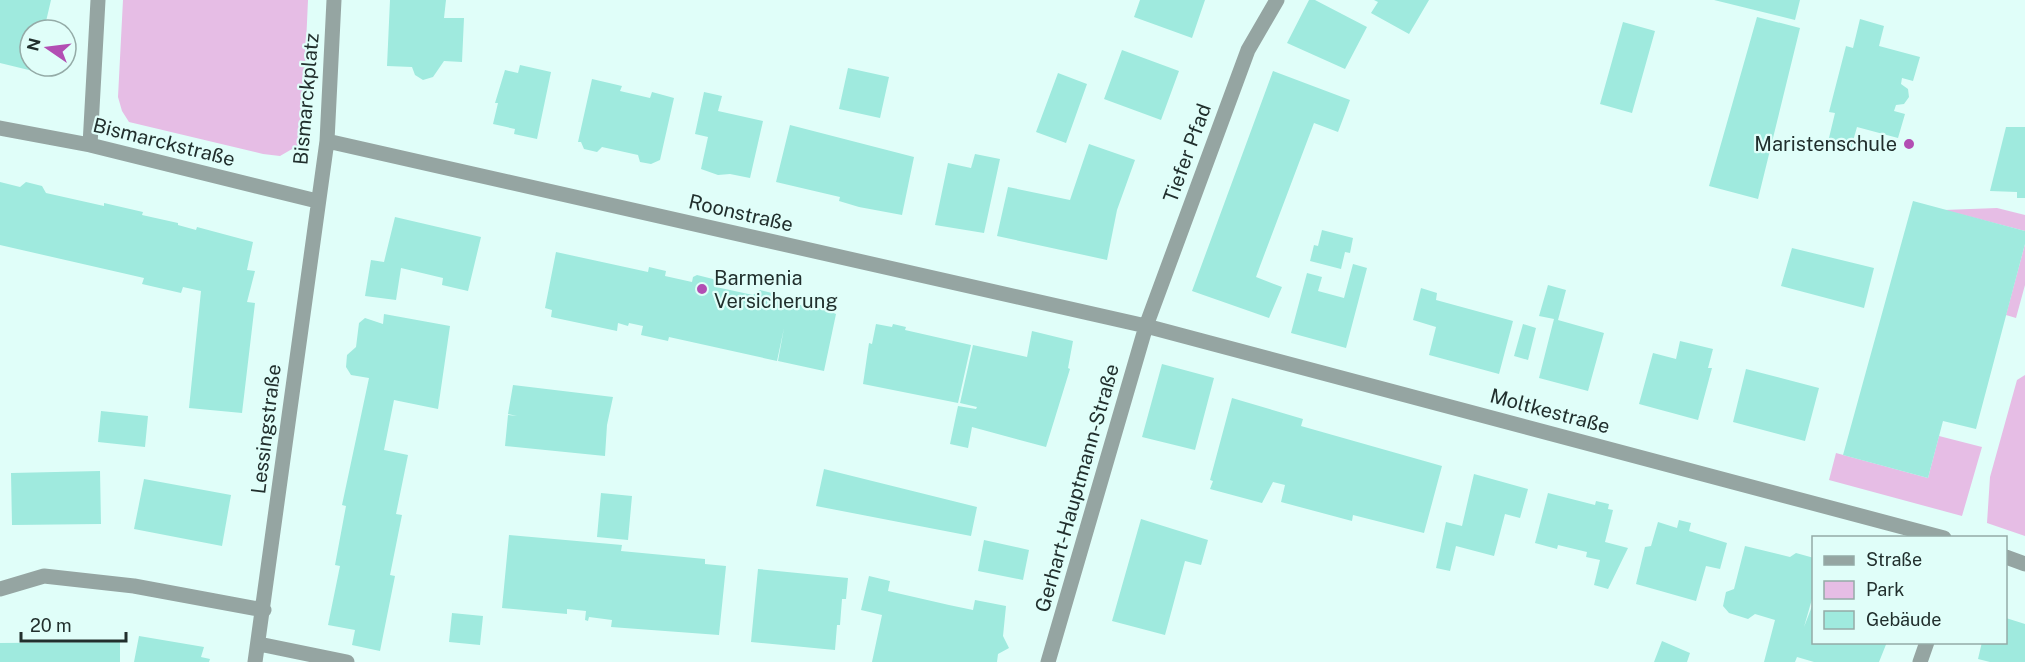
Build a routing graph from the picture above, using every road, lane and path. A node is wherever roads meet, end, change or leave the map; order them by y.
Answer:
1 (98, 0) edge
2 (334, 0) edge
3 (1277, 0) edge
4 (0, 128) edge
5 (327, 141) junction
6 (90, 145) junction
7 (317, 201) junction
8 (1146, 326) junction
9 (1940, 536) edge
10 (2007, 557) edge
11 (2025, 564) edge
12 (0, 590) edge
13 (264, 610) junction
14 (259, 644) junction
15 (1926, 644) edge
16 (255, 662) edge
17 (346, 662) edge
18 (1048, 662) edge
19 (1920, 662) edge

1 - 6 street
2 - 5 street, Bismarckplatz
3 - 8 street, Tiefer Pfad
4 - 6 street, Bismarckstraße
5 - 7 street, Bismarckplatz
5 - 8 street, Roonstraße
6 - 7 street, Bismarckstraße
7 - 13 street, Lessingstraße
8 - 9 street, Moltkestraße
8 - 18 street, Gerhart-Hauptmann-Straße
10 - 11 street
12 - 13 street
13 - 14 street, Lessingstraße
14 - 16 street, Lessingstraße
14 - 17 street
15 - 19 street

